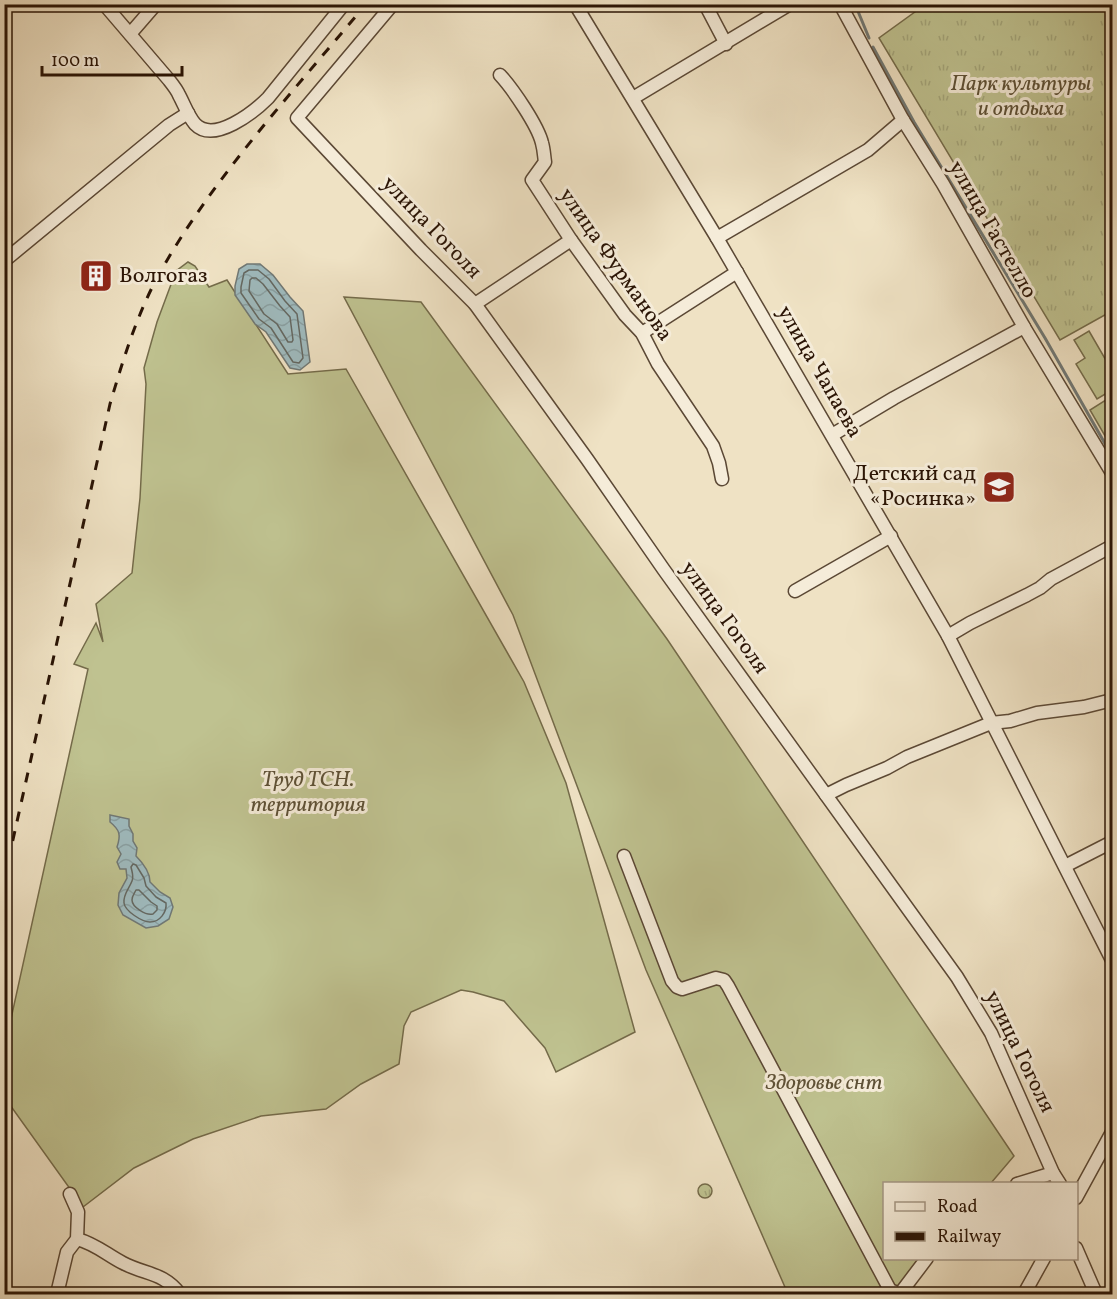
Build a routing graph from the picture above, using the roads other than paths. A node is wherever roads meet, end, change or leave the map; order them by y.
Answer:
1 (104, 4) edge
2 (156, 4) edge
3 (344, 4) edge
4 (393, 4) edge
5 (575, 4) edge
6 (705, 4) edge
7 (790, 4) edge
8 (840, 4) edge
9 (130, 34) junction
10 (726, 44) junction
11 (500, 75) dead end
12 (633, 98) junction
13 (188, 113) junction
14 (903, 120) junction
15 (717, 238) junction
16 (571, 240) junction
17 (4, 261) edge
18 (737, 272) junction
19 (475, 304) junction
20 (1024, 327) junction
21 (642, 333) junction
22 (832, 435) junction
23 (1113, 473) edge
24 (722, 479) dead end
25 (891, 536) junction
26 (1113, 546) edge
27 (795, 591) dead end
28 (948, 636) junction
29 (1113, 700) edge
30 (991, 723) junction
31 (826, 795) junction
32 (1113, 842) edge
33 (624, 856) dead end
34 (1065, 867) junction
35 (1113, 960) edge
36 (1113, 1132) edge
37 (1057, 1178) edge
38 (1030, 1182) edge
39 (70, 1194) dead end
40 (1078, 1196) edge
41 (77, 1239) junction
42 (1078, 1250) edge
43 (925, 1260) edge
44 (1043, 1260) edge
45 (57, 1294) edge
46 (180, 1294) edge
47 (1024, 1294) edge
48 (1096, 1294) edge

1 - 9 street
2 - 9 street
3 - 13 street
4 - 19 street, улица Гоголя
5 - 12 street, улица Чапаева
6 - 10 street
7 - 10 street
8 - 14 street, улица Гастелло
9 - 13 street
10 - 12 street
11 - 16 street, улица Фурманова
12 - 15 street, улица Чапаева
13 - 17 street
14 - 15 street
14 - 20 street, улица Гастелло
15 - 18 street, улица Чапаева
16 - 19 street
16 - 21 street, улица Фурманова
18 - 21 street
18 - 22 street, улица Чапаева
19 - 31 street, улица Гоголя
20 - 22 street
20 - 23 street, улица Гастелло
21 - 24 street, улица Фурманова
22 - 25 street, улица Чапаева
25 - 27 street
25 - 28 street, улица Чапаева
26 - 28 street
28 - 30 street, улица Чапаева
29 - 30 street
30 - 31 street
30 - 34 street, улица Чапаева
31 - 37 street, улица Гоголя
32 - 34 street
33 - 43 street
34 - 35 street, улица Чапаева
36 - 40 street
37 - 38 street
39 - 41 street
41 - 45 street
41 - 46 street
42 - 48 street
44 - 47 street

